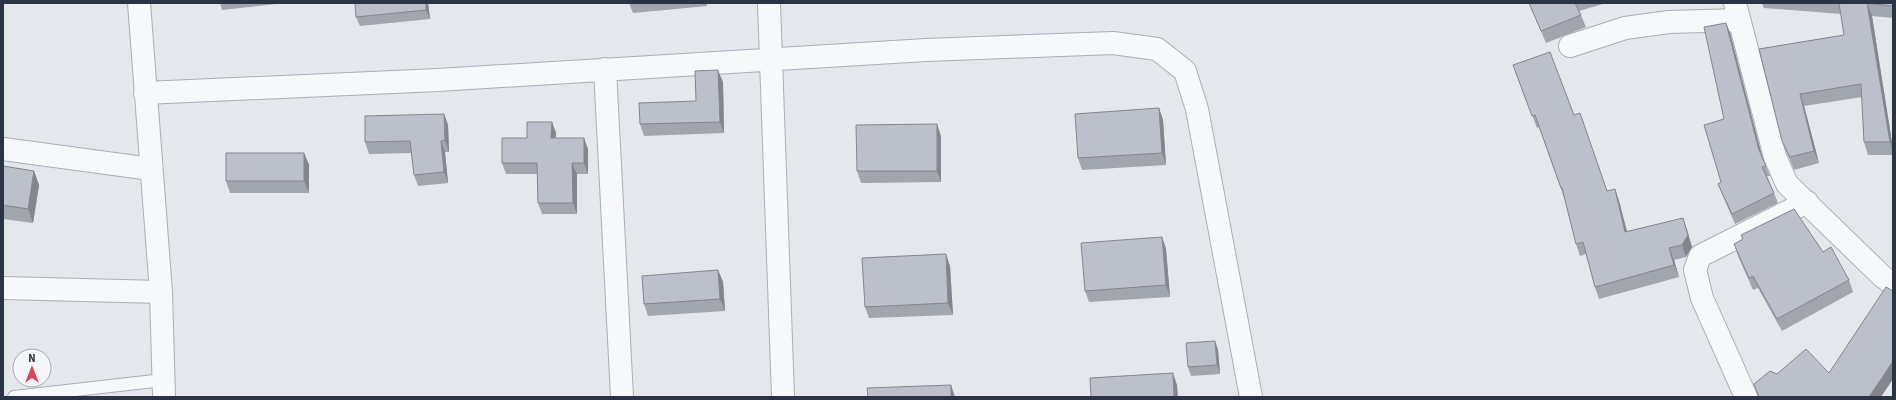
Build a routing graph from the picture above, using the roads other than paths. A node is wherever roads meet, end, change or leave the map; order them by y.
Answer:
1 (139, 3) edge
2 (769, 3) edge
3 (1737, 12) edge
4 (1570, 46) dead end
5 (772, 59) junction
6 (605, 69) junction
7 (145, 94) junction
8 (3, 149) edge
9 (151, 169) junction
10 (1807, 202) junction
11 (1893, 284) edge
12 (3, 288) edge
13 (161, 292) junction
14 (164, 388) edge
15 (14, 397) edge
16 (622, 397) edge
17 (783, 397) edge
18 (1251, 397) edge
19 (1746, 397) edge

1 - 7 street
2 - 5 street
3 - 4 street
3 - 10 street
5 - 6 street
5 - 17 street
5 - 18 street
6 - 7 street
6 - 16 street
7 - 9 street
8 - 9 street
9 - 13 street
10 - 11 street
10 - 19 street
12 - 13 street
13 - 14 street
14 - 15 lane

